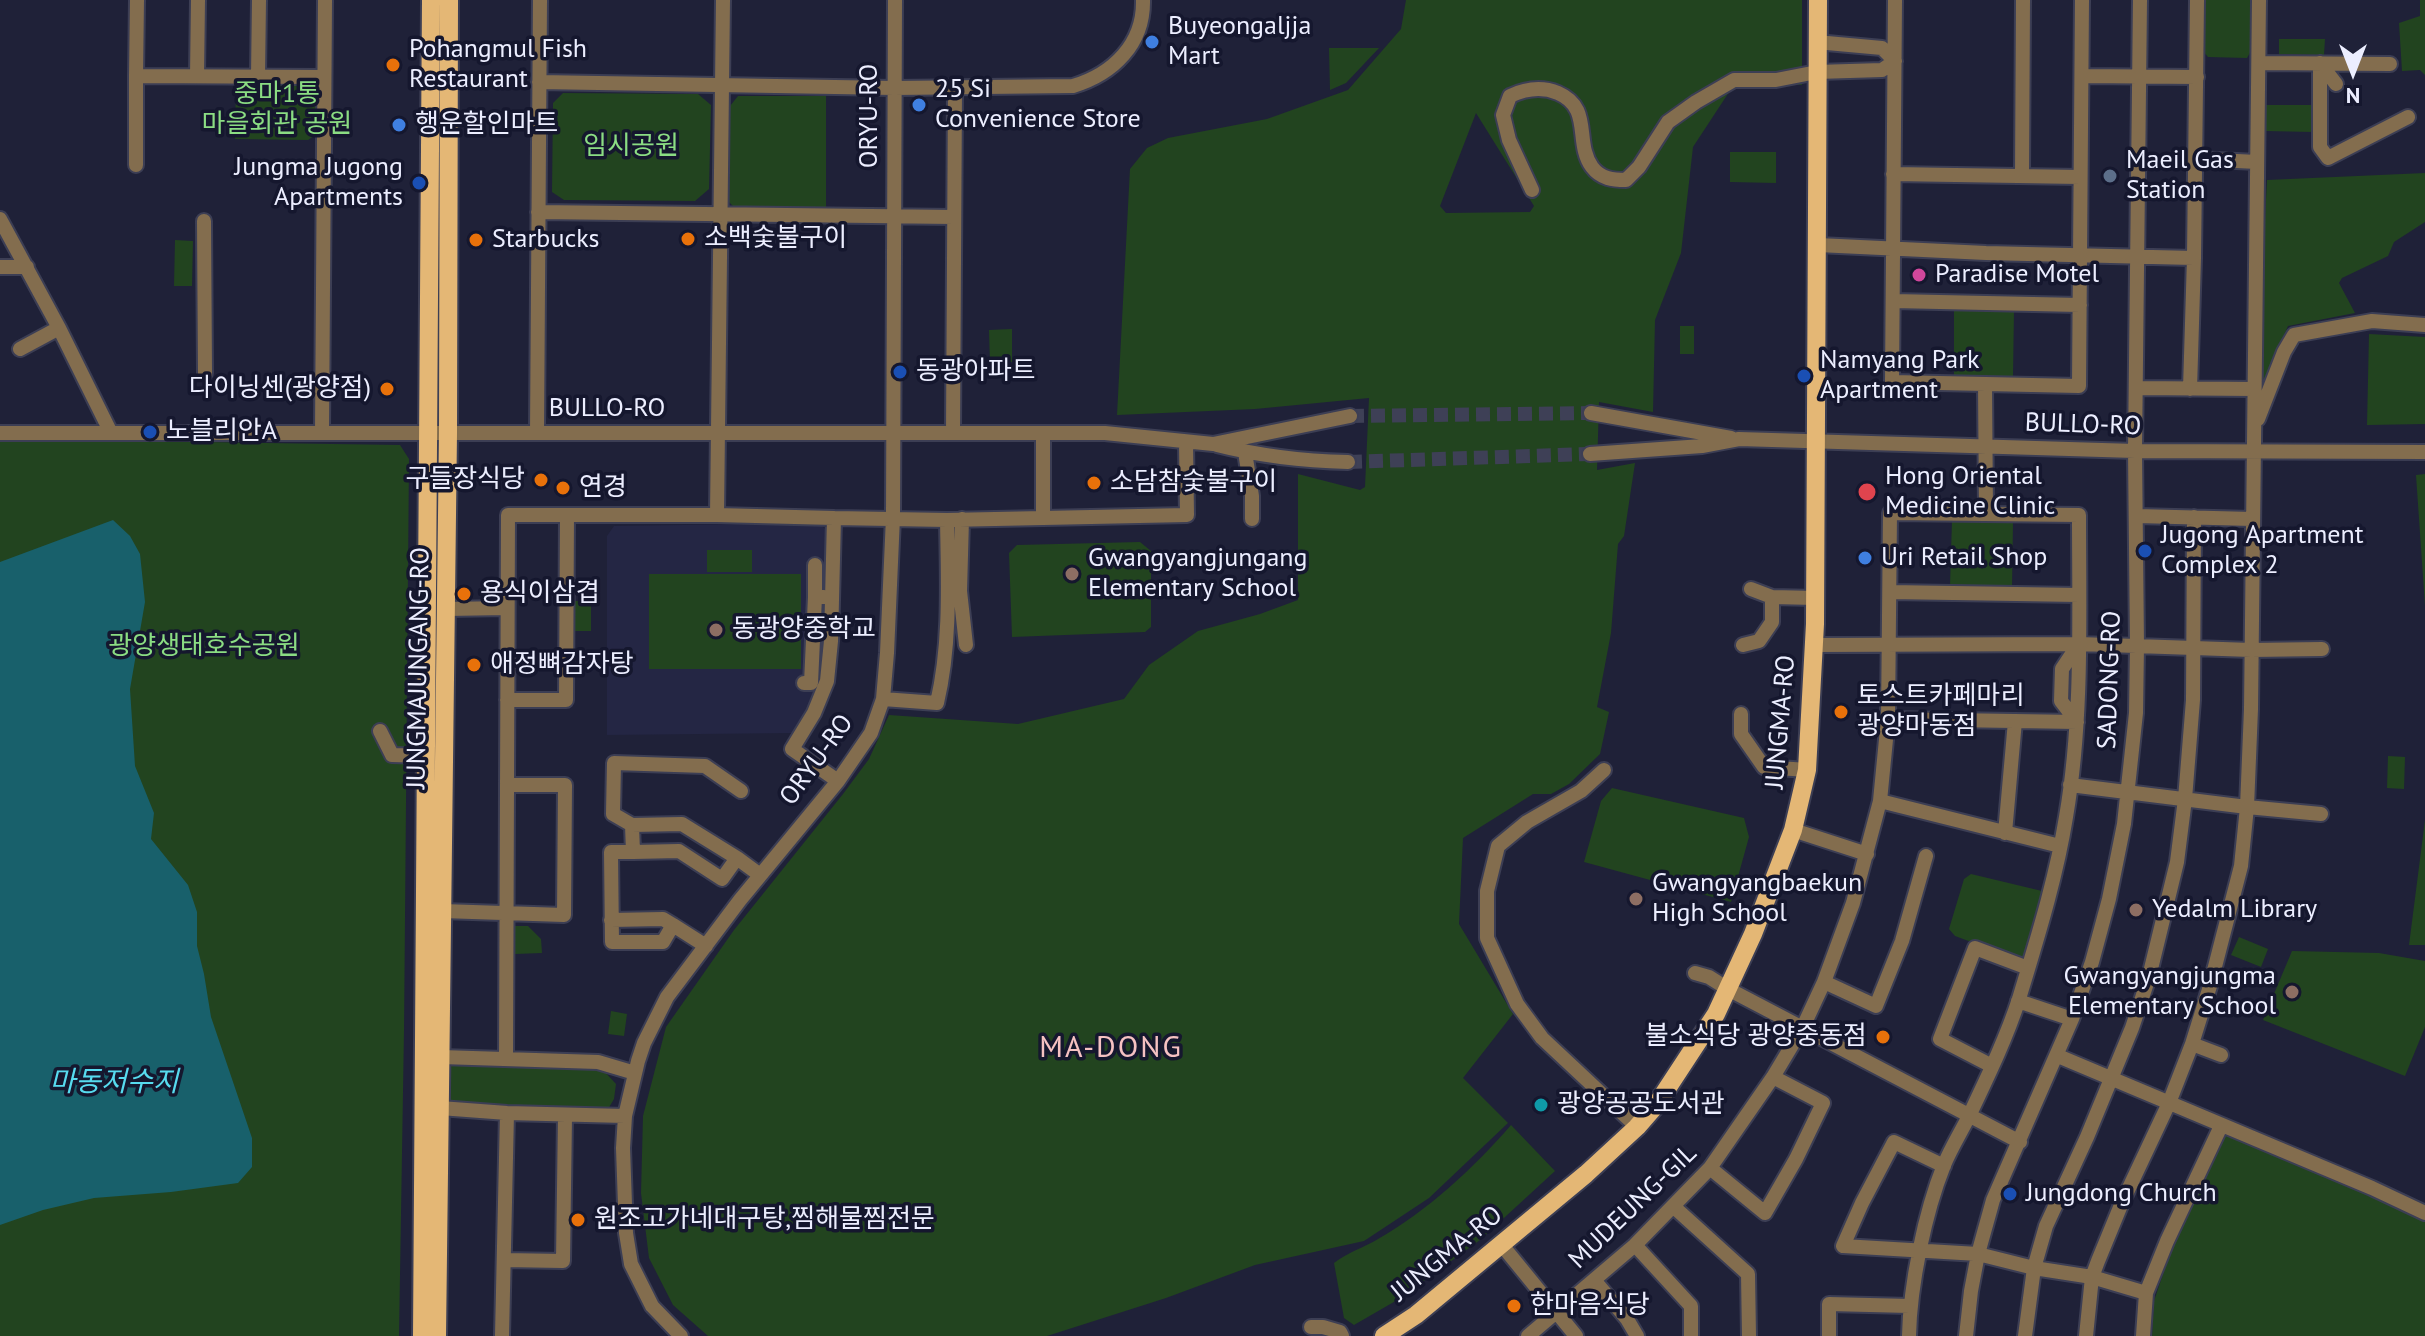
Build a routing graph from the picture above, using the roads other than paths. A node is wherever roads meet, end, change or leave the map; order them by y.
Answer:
1 (137, 0) edge
2 (198, 0) edge
3 (259, 0) edge
4 (325, 0) edge
5 (431, 0) edge
6 (449, 0) edge
7 (540, 0) edge
8 (723, 0) edge
9 (895, 0) edge
10 (1143, 0) edge
11 (1818, 0) edge
12 (1895, 0) edge
13 (2023, 0) edge
14 (2082, 0) edge
15 (2140, 0) edge
16 (2197, 0) edge
17 (2259, 0) edge
18 (1816, 42) junction
19 (1895, 61) junction
20 (2259, 63) junction
21 (2320, 63) junction
22 (2390, 64) dead end
23 (1817, 72) junction
24 (136, 76) junction
25 (197, 76) junction
26 (258, 76) junction
27 (2082, 76) junction
28 (2139, 76) junction
29 (324, 77) junction
30 (2197, 77) junction
31 (539, 82) junction
32 (2336, 84) dead end
33 (721, 86) junction
34 (894, 88) junction
35 (955, 88) junction
36 (2408, 117) dead end
37 (2196, 159) junction
38 (2257, 162) junction
39 (136, 165) dead end
40 (1893, 174) junction
41 (2022, 176) junction
42 (2080, 177) junction
43 (1532, 190) dead end
44 (538, 212) junction
45 (721, 215) junction
46 (894, 217) junction
47 (954, 217) junction
48 (0, 219) edge
49 (204, 221) dead end
50 (1818, 245) junction
51 (1893, 250) junction
52 (2080, 255) junction
53 (2137, 256) junction
54 (2194, 258) junction
55 (0, 267) edge
56 (27, 267) junction
57 (1893, 301) junction
58 (2080, 305) junction
59 (2425, 325) edge
60 (59, 328) junction
61 (20, 349) dead end
62 (205, 373) dead end
63 (1985, 384) junction
64 (2136, 388) junction
65 (2190, 389) junction
66 (2254, 389) junction
67 (1591, 413) tunnel mouth
68 (1350, 416) tunnel mouth
69 (2254, 427) junction
70 (0, 433) edge
71 (111, 433) junction
72 (322, 433) junction
73 (428, 433) junction
74 (448, 433) junction
75 (537, 433) junction
76 (718, 433) junction
77 (892, 433) junction
78 (953, 433) junction
79 (1043, 433) junction
80 (1739, 439) junction
81 (1817, 442) junction
82 (1186, 443) junction
83 (1213, 444) junction
84 (1985, 447) junction
85 (2135, 451) junction
86 (2254, 451) junction
87 (1245, 452) junction
88 (2425, 452) edge
89 (1590, 454) tunnel mouth
90 (1348, 462) tunnel mouth
91 (1986, 513) junction
92 (567, 515) junction
93 (717, 515) junction
94 (2137, 516) junction
95 (893, 517) junction
96 (2194, 517) junction
97 (834, 518) junction
98 (1043, 518) junction
99 (954, 519) junction
100 (1252, 519) dead end
101 (2252, 519) junction
102 (815, 565) dead end
103 (1751, 589) dead end
104 (1890, 592) junction
105 (2079, 595) junction
106 (815, 597) junction
107 (832, 597) junction
108 (1772, 597) junction
109 (1816, 598) junction
110 (507, 608) junction
111 (446, 609) junction
112 (2079, 644) junction
113 (966, 645) dead end
114 (1743, 645) dead end
115 (1814, 645) junction
116 (1889, 645) junction
117 (2137, 646) junction
118 (2192, 647) junction
119 (2322, 649) dead end
120 (2251, 650) junction
121 (804, 683) dead end
122 (883, 699) junction
123 (507, 700) junction
124 (1741, 714) dead end
125 (1888, 719) junction
126 (2015, 721) junction
127 (2077, 722) junction
128 (380, 731) dead end
129 (426, 756) junction
130 (1604, 770) dead end
131 (1807, 770) junction
132 (838, 781) junction
133 (507, 785) junction
134 (2070, 785) junction
135 (741, 791) dead end
136 (2128, 791) junction
137 (2185, 799) junction
138 (1880, 801) junction
139 (2247, 807) junction
140 (2321, 814) dead end
141 (632, 825) junction
142 (1793, 830) junction
143 (2005, 833) junction
144 (2060, 846) junction
145 (633, 852) junction
146 (1867, 854) junction
147 (1926, 856) dead end
148 (737, 858) junction
149 (760, 875) junction
150 (442, 911) junction
151 (505, 914) junction
152 (611, 920) junction
153 (673, 925) junction
154 (706, 946) junction
155 (2028, 968) junction
156 (1695, 973) dead end
157 (1824, 982) junction
158 (1728, 989) junction
159 (2018, 1001) junction
160 (2072, 1019) junction
161 (1803, 1027) junction
162 (2192, 1044) junction
163 (2221, 1055) dead end
164 (2058, 1056) junction
165 (441, 1057) junction
166 (506, 1059) junction
167 (1992, 1066) junction
168 (635, 1073) junction
169 (1773, 1077) junction
170 (2111, 1079) junction
171 (2169, 1103) junction
172 (440, 1108) junction
173 (507, 1113) junction
174 (565, 1116) junction
175 (625, 1116) junction
176 (1969, 1116) junction
177 (2221, 1126) junction
178 (1637, 1127) junction
179 (2020, 1142) junction
180 (1944, 1166) junction
181 (1710, 1168) junction
182 (1674, 1207) junction
183 (2424, 1211) edge
184 (1501, 1244) junction
185 (1635, 1245) junction
186 (1921, 1251) junction
187 (1978, 1254) junction
188 (504, 1260) junction
189 (2034, 1268) junction
190 (2092, 1277) junction
191 (1594, 1280) junction
192 (2146, 1293) junction
193 (1910, 1306) junction
194 (1556, 1312) junction
195 (1311, 1327) dead end
196 (422, 1336) edge
197 (437, 1336) edge
198 (502, 1336) edge
199 (680, 1336) edge
200 (1342, 1336) edge
201 (1384, 1336) edge
202 (1528, 1336) edge
203 (1576, 1336) edge
204 (1637, 1336) edge
205 (1691, 1336) edge
206 (1749, 1336) edge
207 (1829, 1336) edge
208 (1909, 1336) edge
209 (1966, 1336) edge
210 (2025, 1336) edge
211 (2086, 1336) edge
212 (2143, 1336) edge

1 - 24 street
2 - 25 street
3 - 26 street
4 - 29 street
5 - 73 main road, JUNGMAJUNGANG-RO
6 - 74 main road, JUNGMAJUNGANG-RO
7 - 31 street
8 - 33 street
9 - 34 street, ORYU-RO
10 - 35 street
11 - 18 main road, JUNGMA-RO
12 - 19 street
13 - 41 street
14 - 27 street
15 - 28 street, SADONG-RO
16 - 30 street
17 - 20 street
18 - 19 street
18 - 23 main road, JUNGMA-RO
19 - 23 street
19 - 40 street
20 - 21 street
20 - 38 street
21 - 22 street
21 - 32 street
21 - 36 street
23 - 43 street
23 - 50 main road, JUNGMA-RO
24 - 25 street
24 - 39 street
25 - 26 street
26 - 29 street
27 - 28 street
27 - 42 street
28 - 30 street
28 - 53 street, SADONG-RO
29 - 72 street
30 - 37 street
31 - 33 street
31 - 44 street
33 - 34 street
33 - 45 street
34 - 35 street
34 - 46 street, ORYU-RO
35 - 47 street
37 - 38 street
37 - 54 street
38 - 66 street
40 - 41 street
40 - 51 street
41 - 42 street
42 - 52 street
44 - 45 street
44 - 75 street
45 - 46 street
45 - 76 street
46 - 47 street
46 - 77 street, ORYU-RO
47 - 78 street
48 - 56 street
49 - 62 street
50 - 51 street
50 - 81 main road, JUNGMA-RO
51 - 52 street
51 - 57 street
52 - 53 street
52 - 58 street
53 - 54 street
53 - 64 street, SADONG-RO
54 - 65 street
55 - 56 street
56 - 60 street
57 - 58 street
57 - 63 street
58 - 63 street
59 - 69 street
60 - 61 street
60 - 71 street
63 - 84 street
64 - 65 street
64 - 85 street, SADONG-RO
65 - 66 street
66 - 69 street
67 - 80 street, BULLO-RO
68 - 83 street, BULLO-RO
69 - 86 street
70 - 71 street, BULLO-RO
71 - 72 street, BULLO-RO
72 - 73 street, BULLO-RO
73 - 74 street, BULLO-RO
73 - 129 main road, JUNGMAJUNGANG-RO
74 - 75 street, BULLO-RO
74 - 111 main road, JUNGMAJUNGANG-RO
75 - 76 street, BULLO-RO
76 - 77 street, BULLO-RO
76 - 93 street
77 - 78 street, BULLO-RO
77 - 95 street, ORYU-RO
78 - 79 street, BULLO-RO
79 - 82 street, BULLO-RO
79 - 98 street
80 - 81 street, BULLO-RO
80 - 89 street, BULLO-RO
81 - 84 street, BULLO-RO
81 - 109 main road, JUNGMA-RO
82 - 83 street, BULLO-RO
82 - 98 street
83 - 87 street, BULLO-RO
84 - 85 street, BULLO-RO
84 - 91 street
85 - 86 street, BULLO-RO
85 - 94 street, SADONG-RO
86 - 88 street, BULLO-RO
86 - 101 street
87 - 90 street, BULLO-RO
87 - 100 street
91 - 104 street, MUDEUNG-GIL
91 - 105 street
92 - 93 street
92 - 110 street
92 - 123 street
93 - 97 street
94 - 96 street
94 - 117 street, SADONG-RO
95 - 97 street
95 - 99 street
95 - 122 street, ORYU-RO
96 - 101 street
96 - 118 street
97 - 107 street
98 - 99 street
99 - 113 street
99 - 122 street
101 - 120 street
102 - 106 street
103 - 108 street
104 - 105 street
104 - 116 street, MUDEUNG-GIL
105 - 112 street
106 - 107 street
106 - 121 street
107 - 132 street
108 - 109 street
108 - 114 street
109 - 115 main road, JUNGMA-RO
110 - 111 street
110 - 123 street
111 - 150 main road, JUNGMAJUNGANG-RO
112 - 116 street
112 - 117 street
112 - 127 street
115 - 116 street
115 - 131 main road, JUNGMA-RO
116 - 125 street, MUDEUNG-GIL
117 - 118 street
117 - 136 street, SADONG-RO
118 - 120 street
118 - 137 street
119 - 120 street
120 - 139 street
122 - 132 street, ORYU-RO
123 - 133 street
124 - 131 street
125 - 126 street
125 - 138 street, MUDEUNG-GIL
126 - 127 street
126 - 143 street
127 - 134 street
128 - 129 street
129 - 196 main road, JUNGMAJUNGANG-RO
130 - 178 street
131 - 142 main road, JUNGMA-RO
132 - 149 street, ORYU-RO
133 - 151 street
133 - 151 street
134 - 136 street
134 - 144 street
135 - 141 street
136 - 137 street
136 - 160 street, SADONG-RO
137 - 139 street
137 - 170 street
138 - 143 street
138 - 146 street, MUDEUNG-GIL
139 - 140 street
139 - 162 street
141 - 145 street
141 - 148 street
142 - 146 street
142 - 158 main road, JUNGMA-RO
143 - 144 street
144 - 155 street
145 - 148 street
145 - 152 street
146 - 157 street, MUDEUNG-GIL
147 - 157 street
148 - 149 street
149 - 154 street, ORYU-RO
150 - 151 street
150 - 165 main road, JUNGMAJUNGANG-RO
151 - 166 street
152 - 153 street
152 - 153 street
153 - 154 street
154 - 168 street, ORYU-RO
155 - 159 street
155 - 167 street
156 - 158 street
157 - 161 street, MUDEUNG-GIL
158 - 161 street
158 - 178 main road, JUNGMA-RO
159 - 160 street
159 - 167 street
160 - 164 street, SADONG-RO
161 - 169 street, MUDEUNG-GIL
161 - 176 street
162 - 163 street
162 - 171 street
164 - 170 street
164 - 179 street, SADONG-RO
165 - 166 street
165 - 172 main road, JUNGMAJUNGANG-RO
166 - 168 street
167 - 176 street
168 - 175 street, ORYU-RO
169 - 181 street, MUDEUNG-GIL
169 - 181 street
170 - 171 street
170 - 189 street
171 - 177 street
171 - 190 street
172 - 173 street
172 - 197 main road, JUNGMAJUNGANG-RO
173 - 174 street
173 - 188 street
174 - 175 street
174 - 188 street
175 - 199 street, ORYU-RO
176 - 179 street
176 - 180 street
177 - 183 street
177 - 192 street
178 - 184 main road, JUNGMA-RO
179 - 187 street, SADONG-RO
180 - 186 street
180 - 186 street
181 - 182 street, MUDEUNG-GIL
182 - 185 street, MUDEUNG-GIL
182 - 206 street
184 - 194 street
184 - 201 main road, JUNGMA-RO
185 - 191 street, MUDEUNG-GIL
185 - 205 street
186 - 187 street
186 - 193 street
187 - 189 street
187 - 209 street, SADONG-RO
188 - 198 street
189 - 190 street
189 - 210 street
190 - 192 street
190 - 211 street
191 - 194 street, MUDEUNG-GIL
191 - 204 street
192 - 212 street
193 - 207 street
193 - 208 street
194 - 202 street, MUDEUNG-GIL
194 - 203 street
195 - 200 street

